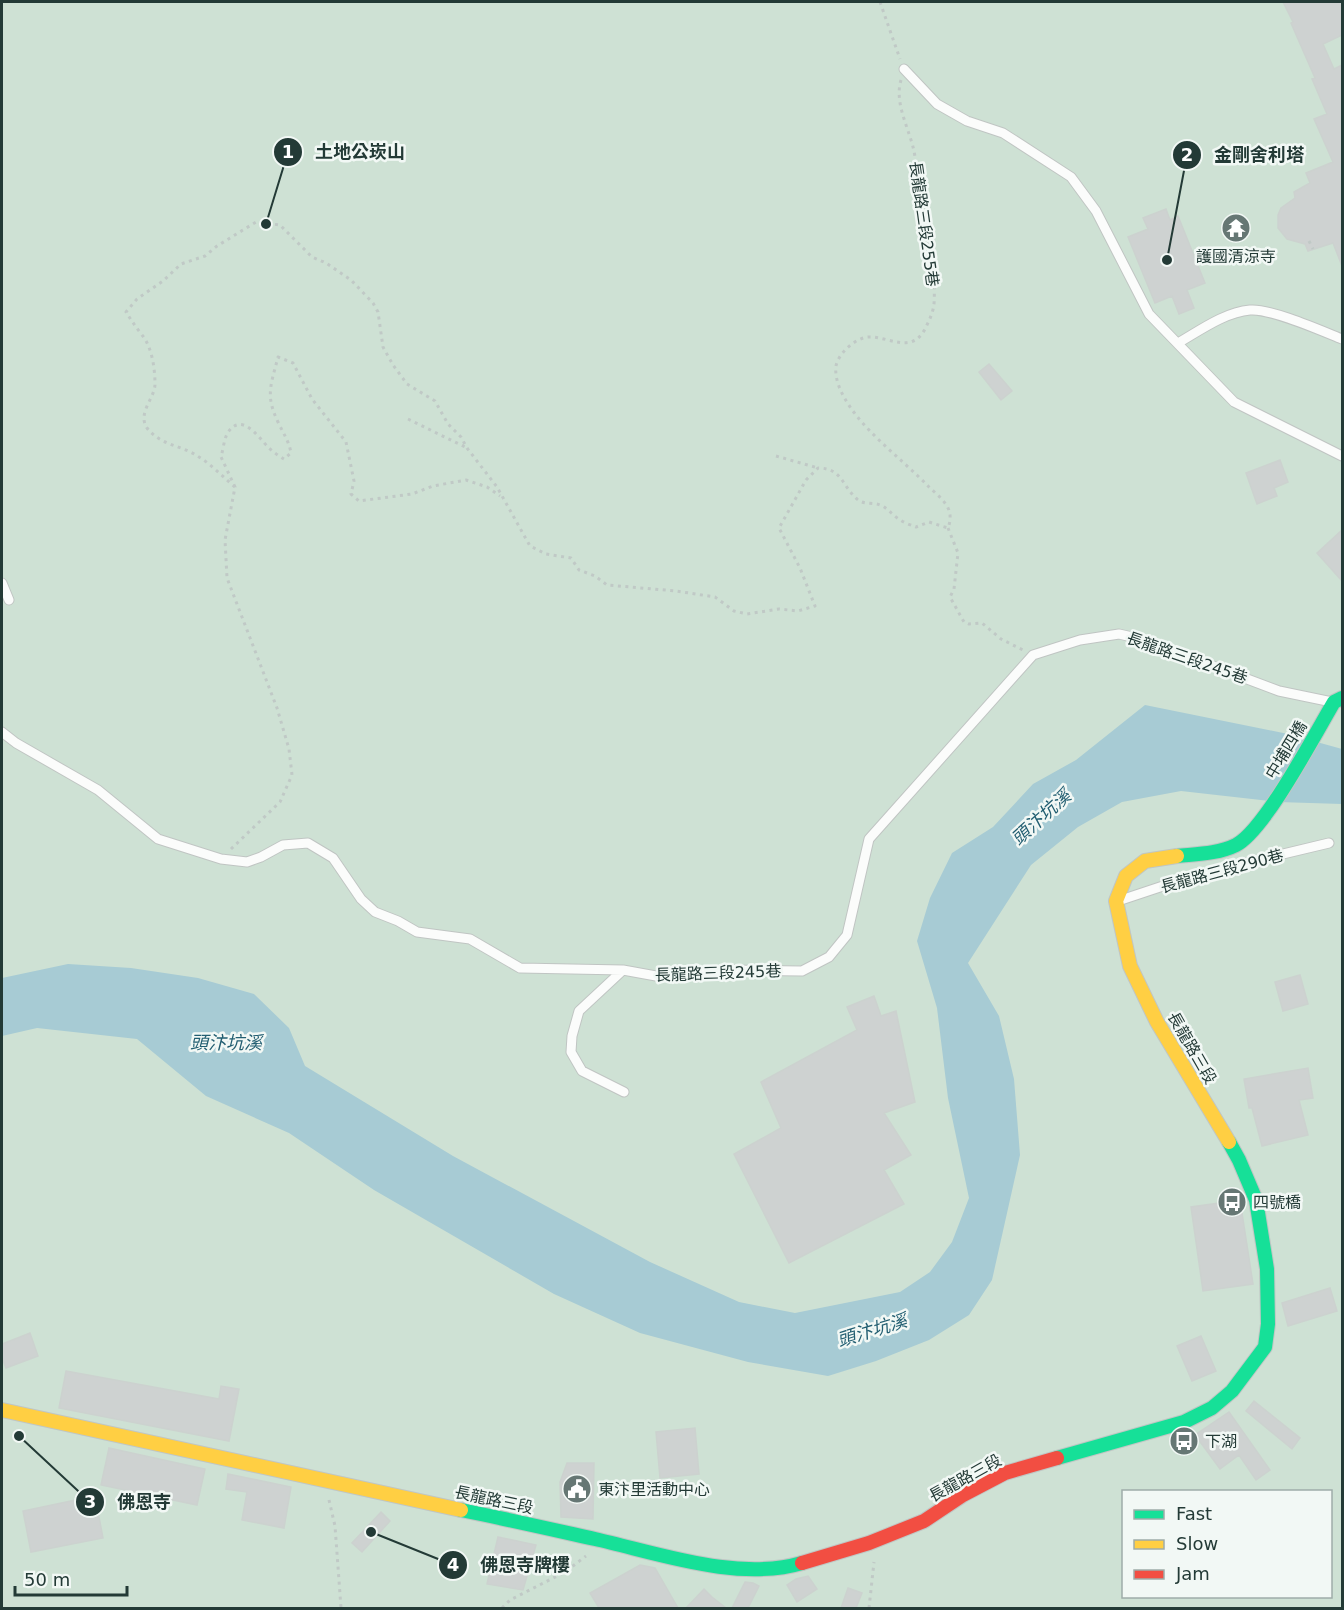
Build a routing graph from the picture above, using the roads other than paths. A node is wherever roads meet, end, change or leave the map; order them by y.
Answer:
1 (904, 69) road end
2 (1342, 339) edge
3 (1178, 342) junction
4 (1342, 456) edge
5 (2, 583) edge
6 (9, 600) dead end
7 (1338, 700) edge
8 (2, 732) edge
9 (1329, 843) dead end
10 (1116, 901) junction
11 (623, 970) junction
12 (624, 1092) dead end
13 (2, 1410) edge

1 - 3 lane
2 - 3 lane
3 - 4 lane
5 - 6 lane
7 - 10 main road, 中埔四橋
7 - 11 lane, 長龍路三段245巷
8 - 11 lane, 長龍路三段245巷
9 - 10 lane, 長龍路三段290巷
10 - 13 main road, 長龍路三段
11 - 12 lane

